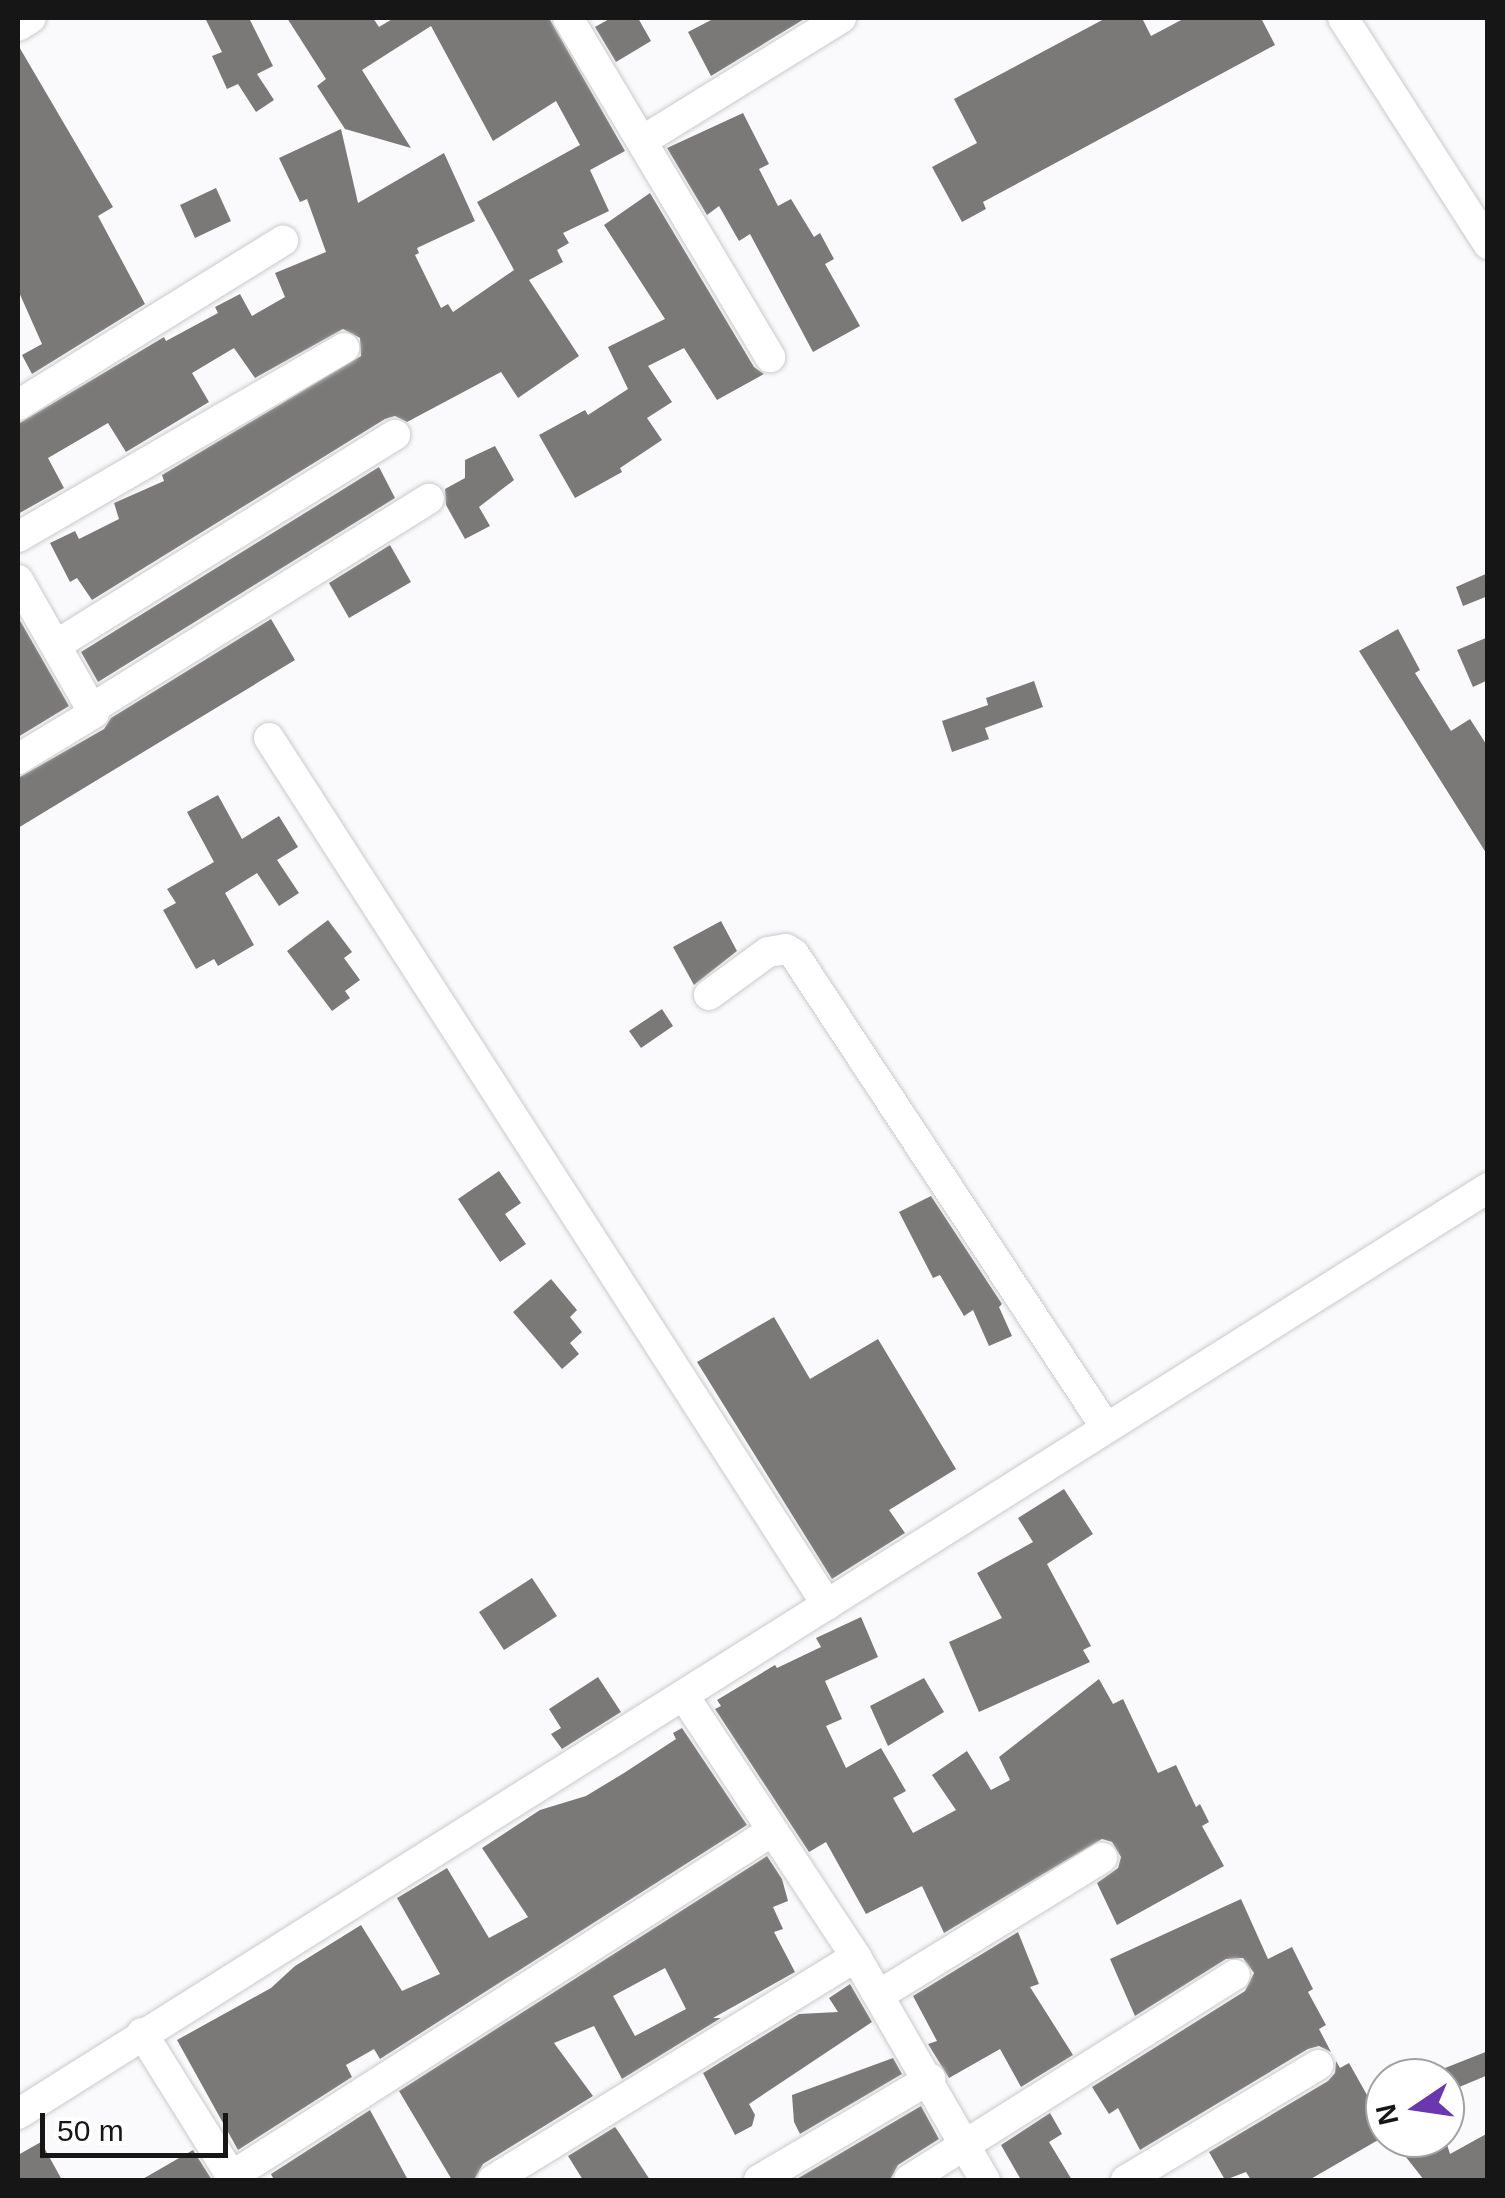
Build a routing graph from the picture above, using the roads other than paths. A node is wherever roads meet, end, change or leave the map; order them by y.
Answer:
1 (31, 18) edge
2 (571, 18) edge
3 (841, 18) edge
4 (1343, 18) edge
5 (18, 26) edge
6 (642, 141) junction
7 (282, 241) dead end
8 (1488, 244) edge
9 (344, 348) dead end
10 (770, 357) dead end
11 (18, 404) edge
12 (396, 434) dead end
13 (429, 499) dead end
14 (18, 537) edge
15 (18, 580) edge
16 (56, 645) junction
17 (92, 708) junction
18 (269, 738) dead end
19 (22, 744) edge
20 (708, 995) dead end
21 (1488, 1188) edge
22 (1104, 1426) junction
23 (827, 1606) junction
24 (684, 1696) junction
25 (772, 1830) junction
26 (1102, 1858) dead end
27 (856, 1956) junction
28 (1235, 1975) dead end
29 (880, 1995) junction
30 (142, 2033) junction
31 (1318, 2065) dead end
32 (930, 2080) junction
33 (18, 2114) edge
34 (965, 2146) junction
35 (233, 2178) edge
36 (493, 2180) edge
37 (759, 2180) edge
38 (909, 2180) edge
39 (985, 2180) edge
40 (1126, 2180) edge

1 - 5 street
2 - 6 street
3 - 6 street
4 - 8 street
6 - 10 street
7 - 11 street
9 - 14 street
12 - 16 street
13 - 17 street
15 - 16 street
16 - 17 street
17 - 19 street
18 - 23 street
20 - 22 street
21 - 22 street
22 - 23 street
23 - 24 street
24 - 25 street
24 - 30 street
25 - 27 street
25 - 35 street
26 - 29 street
27 - 29 street
27 - 36 street
28 - 34 street
29 - 32 street
30 - 33 street
30 - 35 street
31 - 40 street
32 - 34 street
32 - 37 street
34 - 38 street
34 - 39 street

